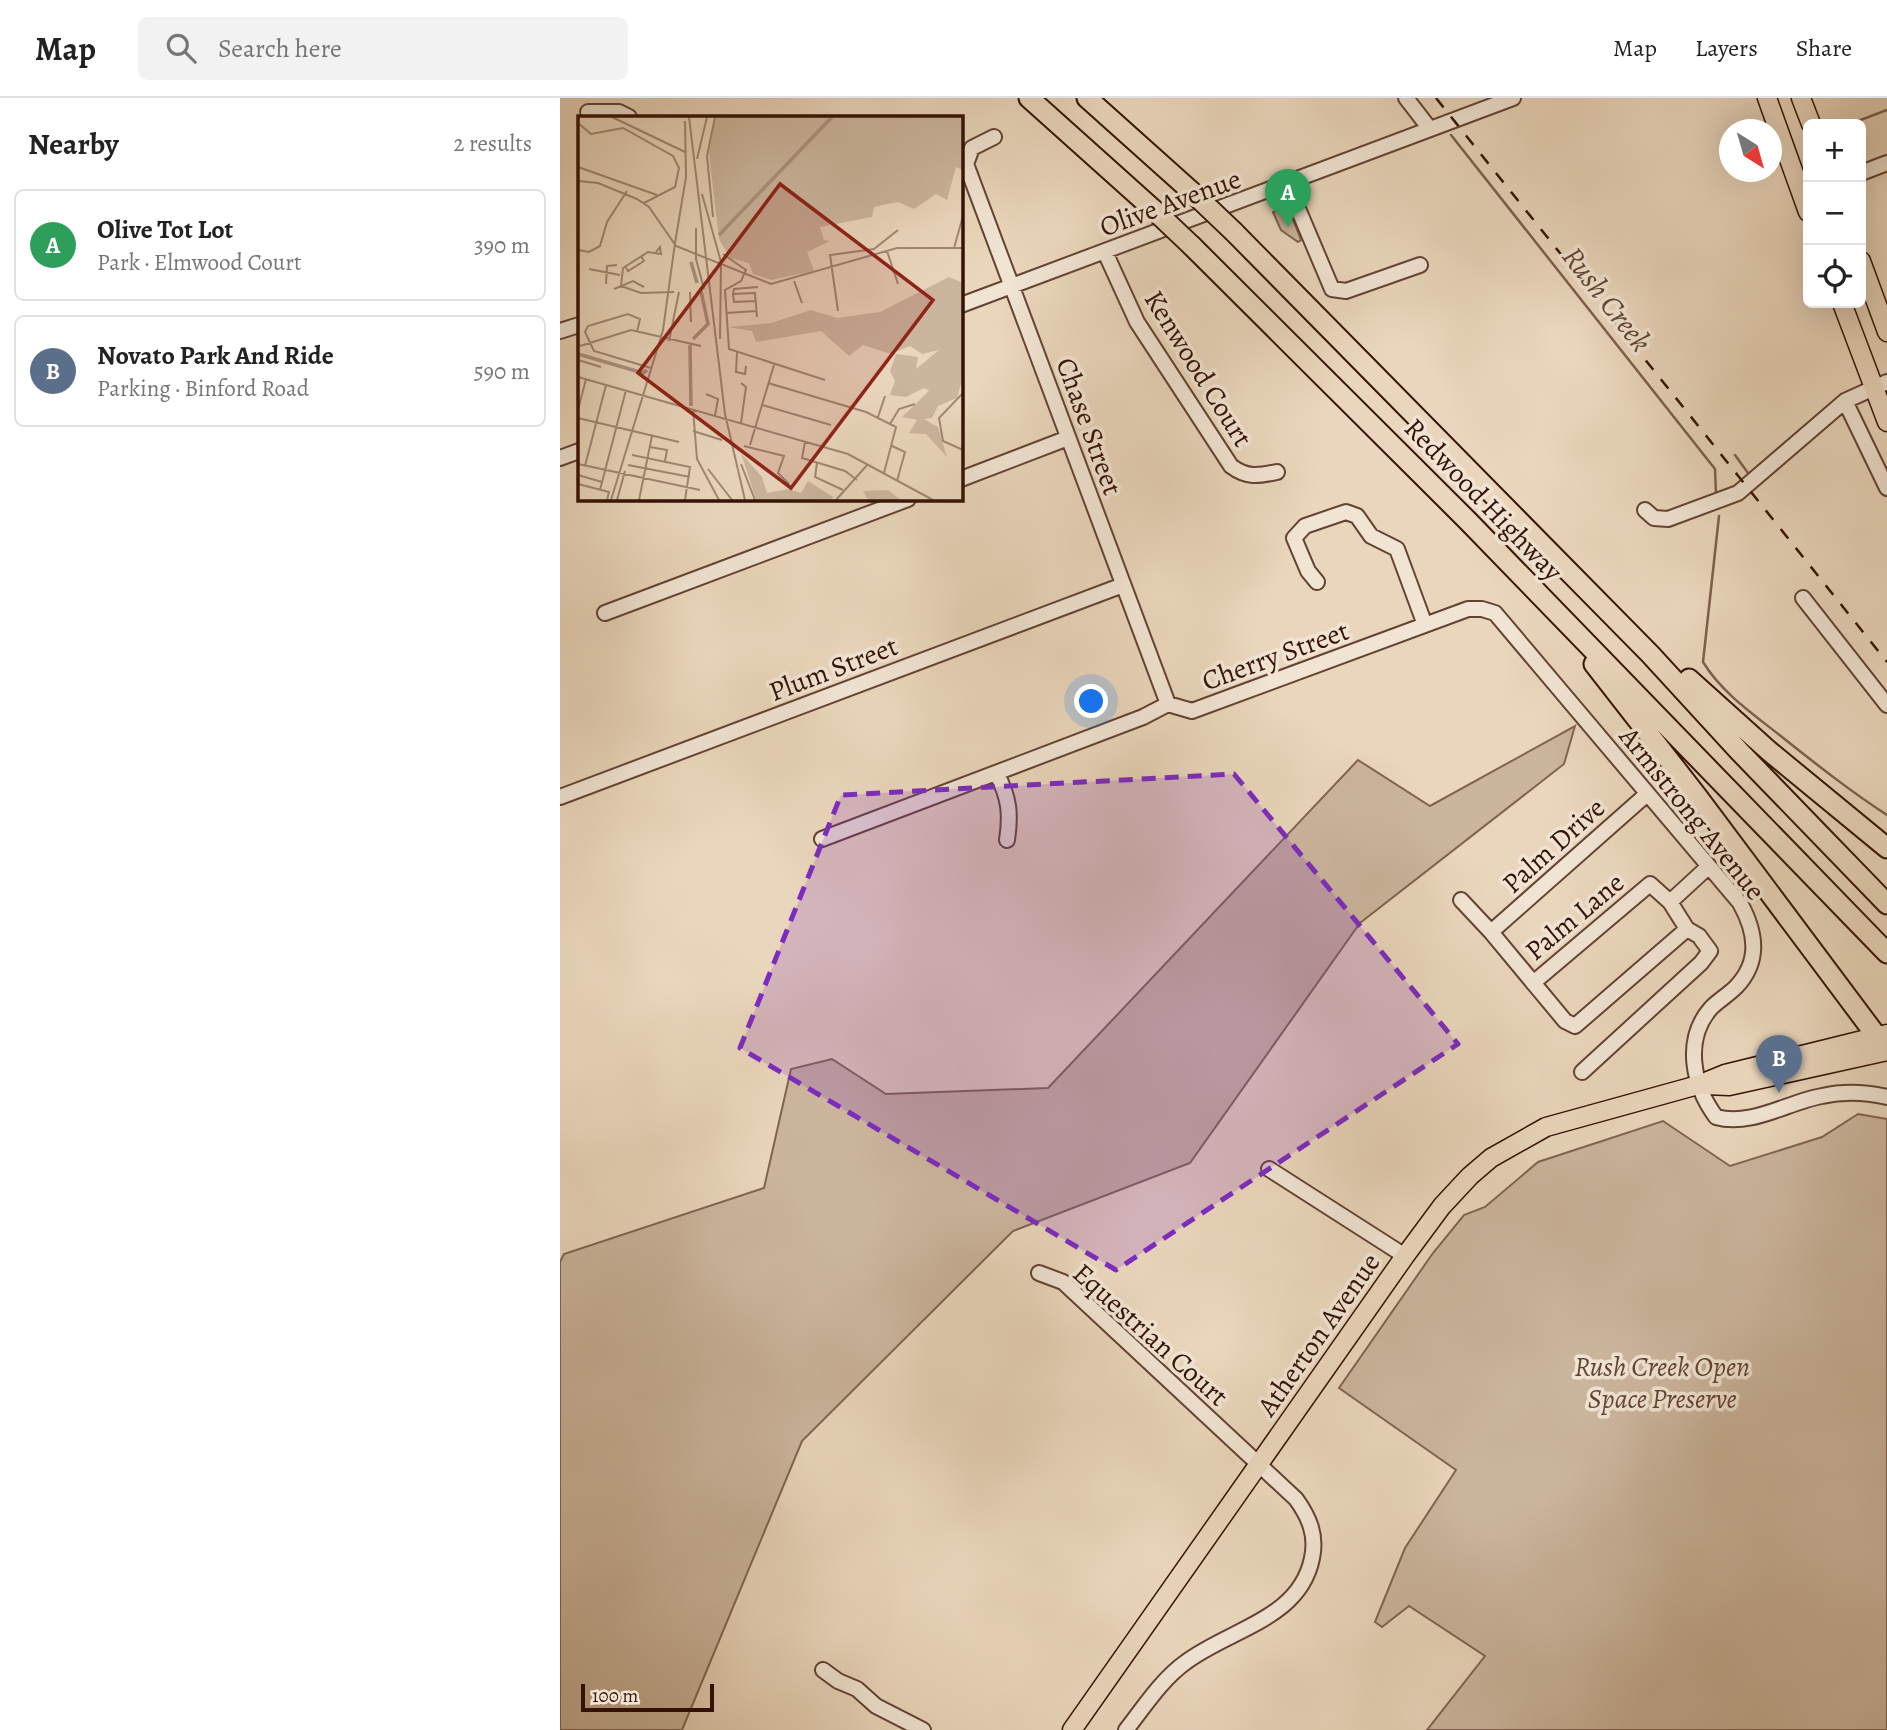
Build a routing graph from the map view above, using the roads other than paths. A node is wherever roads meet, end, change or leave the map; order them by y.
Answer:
1 (1029, 98) edge
2 (1087, 98) edge
3 (1406, 98) edge
4 (1513, 98) edge
5 (1767, 98) edge
6 (1801, 98) edge
7 (588, 112) dead end
8 (627, 116) edge
9 (1809, 119) edge
10 (1430, 129) junction
11 (994, 137) dead end
12 (1887, 163) edge
13 (963, 165) edge
14 (1866, 171) edge
15 (1287, 185) junction
16 (1803, 198) edge
17 (1105, 252) junction
18 (1420, 265) dead end
19 (1866, 275) edge
20 (1012, 286) junction
21 (962, 305) edge
22 (1844, 308) edge
23 (578, 325) edge
24 (560, 331) edge
25 (1887, 332) edge
26 (1880, 384) edge
27 (1845, 401) junction
28 (1887, 422) edge
29 (1068, 438) junction
30 (578, 451) edge
31 (560, 458) edge
32 (1276, 472) dead end
33 (962, 479) edge
34 (1887, 488) edge
35 (905, 500) edge
36 (1646, 510) dead end
37 (1317, 582) dead end
38 (1124, 585) junction
39 (1803, 598) dead end
40 (606, 613) dead end
41 (1425, 625) junction
42 (1571, 628) junction
43 (1650, 654) junction
44 (1168, 704) junction
45 (1887, 705) edge
46 (1587, 722) joint
47 (997, 774) junction
48 (1647, 794) junction
49 (560, 797) edge
50 (822, 839) dead end
51 (1007, 840) dead end
52 (1887, 848) edge
53 (1708, 867) junction
54 (1461, 900) dead end
55 (1670, 902) junction
56 (1887, 904) edge
57 (1687, 929) junction
58 (1492, 932) junction
59 (1887, 953) edge
60 (1533, 982) junction
61 (1884, 1043) edge
62 (1582, 1072) dead end
63 (1698, 1085) junction
64 (1887, 1097) edge
65 (1269, 1169) dead end
66 (1405, 1256) junction
67 (1039, 1273) dead end
68 (1258, 1466) junction
69 (823, 1670) dead end
70 (923, 1730) edge
71 (1072, 1730) edge
72 (1126, 1730) edge

1 - 42 highway, Redwood Highway, bridge
2 - 43 highway, Redwood Highway, bridge
3 - 10 street
4 - 10 street, Olive Avenue
5 - 16 main road
6 - 9 main road
7 - 8 street
10 - 15 street, Olive Avenue
11 - 13 street
12 - 14 street
13 - 20 street, Chase Street
15 - 17 street, Olive Avenue
15 - 18 street
17 - 20 street, Olive Avenue
17 - 32 street, Kenwood Court
19 - 25 main road
20 - 21 street, Olive Avenue
20 - 29 street, Chase Street
22 - 26 main road
23 - 24 street
26 - 27 street
26 - 28 main road
27 - 34 street
27 - 36 street
29 - 33 street
29 - 38 street, Chase Street
30 - 31 street
35 - 40 street
37 - 41 street
38 - 44 street, Chase Street
38 - 49 street, Plum Street
39 - 45 street
41 - 44 street, Cherry Street
41 - 46 street, Cherry Street
42 - 59 highway, Redwood Highway
42 - 61 highway
43 - 52 highway
43 - 56 highway, Redwood Highway
44 - 47 street, Cherry Street
46 - 48 street, Armstrong Avenue
47 - 50 street, Cherry Street
47 - 51 street
48 - 53 street, Armstrong Avenue
48 - 58 street, Palm Drive
53 - 55 street
53 - 63 street, Armstrong Avenue
54 - 58 street
55 - 57 street, Palm Lane
55 - 60 street, Palm Lane
57 - 60 street
57 - 62 street, Palm Lane
58 - 60 street
61 - 63 main road, Atherton Avenue
63 - 64 street
63 - 66 main road, Atherton Avenue
65 - 66 street
66 - 68 main road, Atherton Avenue
67 - 68 street, Equestrian Court
68 - 71 main road, Atherton Avenue
68 - 72 street, Equestrian Court
69 - 70 street

